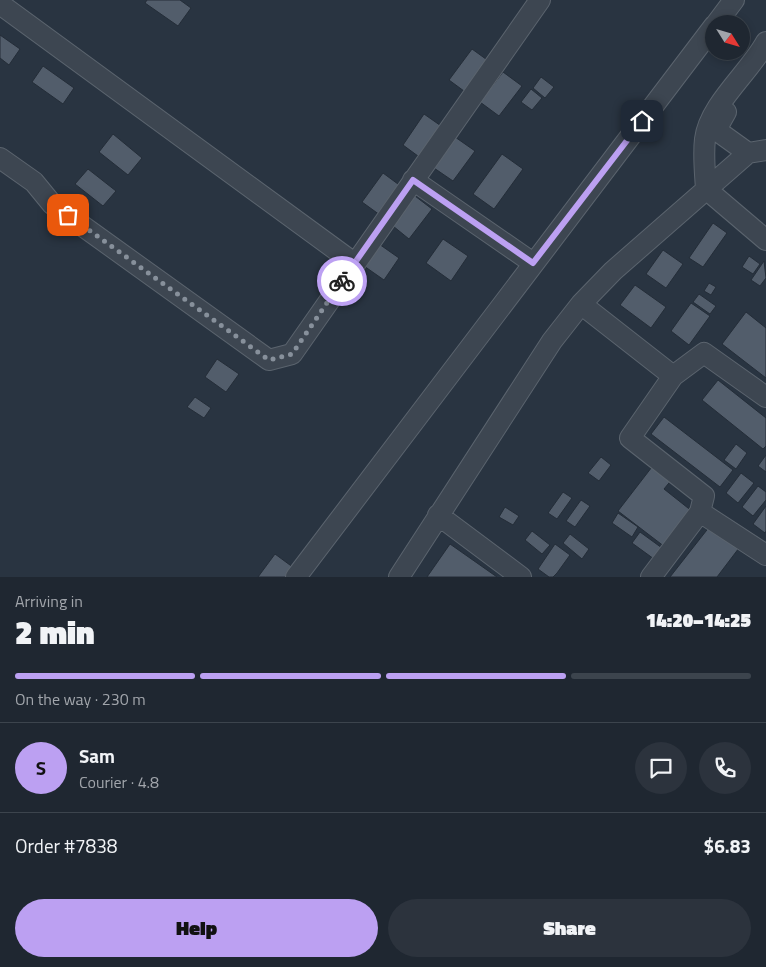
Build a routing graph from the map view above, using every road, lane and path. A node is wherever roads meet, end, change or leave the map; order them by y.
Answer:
1 (540, 0) edge
2 (734, 0) edge
3 (0, 4) edge
4 (723, 15) edge
5 (705, 38) edge
6 (766, 42) edge
7 (766, 61) edge
8 (757, 152) edge
9 (0, 158) edge
10 (413, 180) junction
11 (706, 189) junction
12 (766, 240) edge
13 (354, 263) junction
14 (533, 263) junction
15 (581, 304) junction
16 (673, 376) junction
17 (766, 398) edge
18 (700, 512) junction
19 (438, 515) junction
20 (766, 555) edge
21 (296, 577) edge
22 (399, 577) edge
23 (521, 577) edge
24 (651, 577) edge

1 - 10 street
2 - 4 street
3 - 13 street
5 - 14 street
6 - 11 street
7 - 8 street
8 - 11 street
9 - 13 street
10 - 13 street
10 - 14 street
11 - 12 street
11 - 15 street
14 - 21 street
15 - 16 street
15 - 19 street
16 - 17 street
16 - 18 street
18 - 20 street
18 - 24 street
19 - 22 street
19 - 23 street

